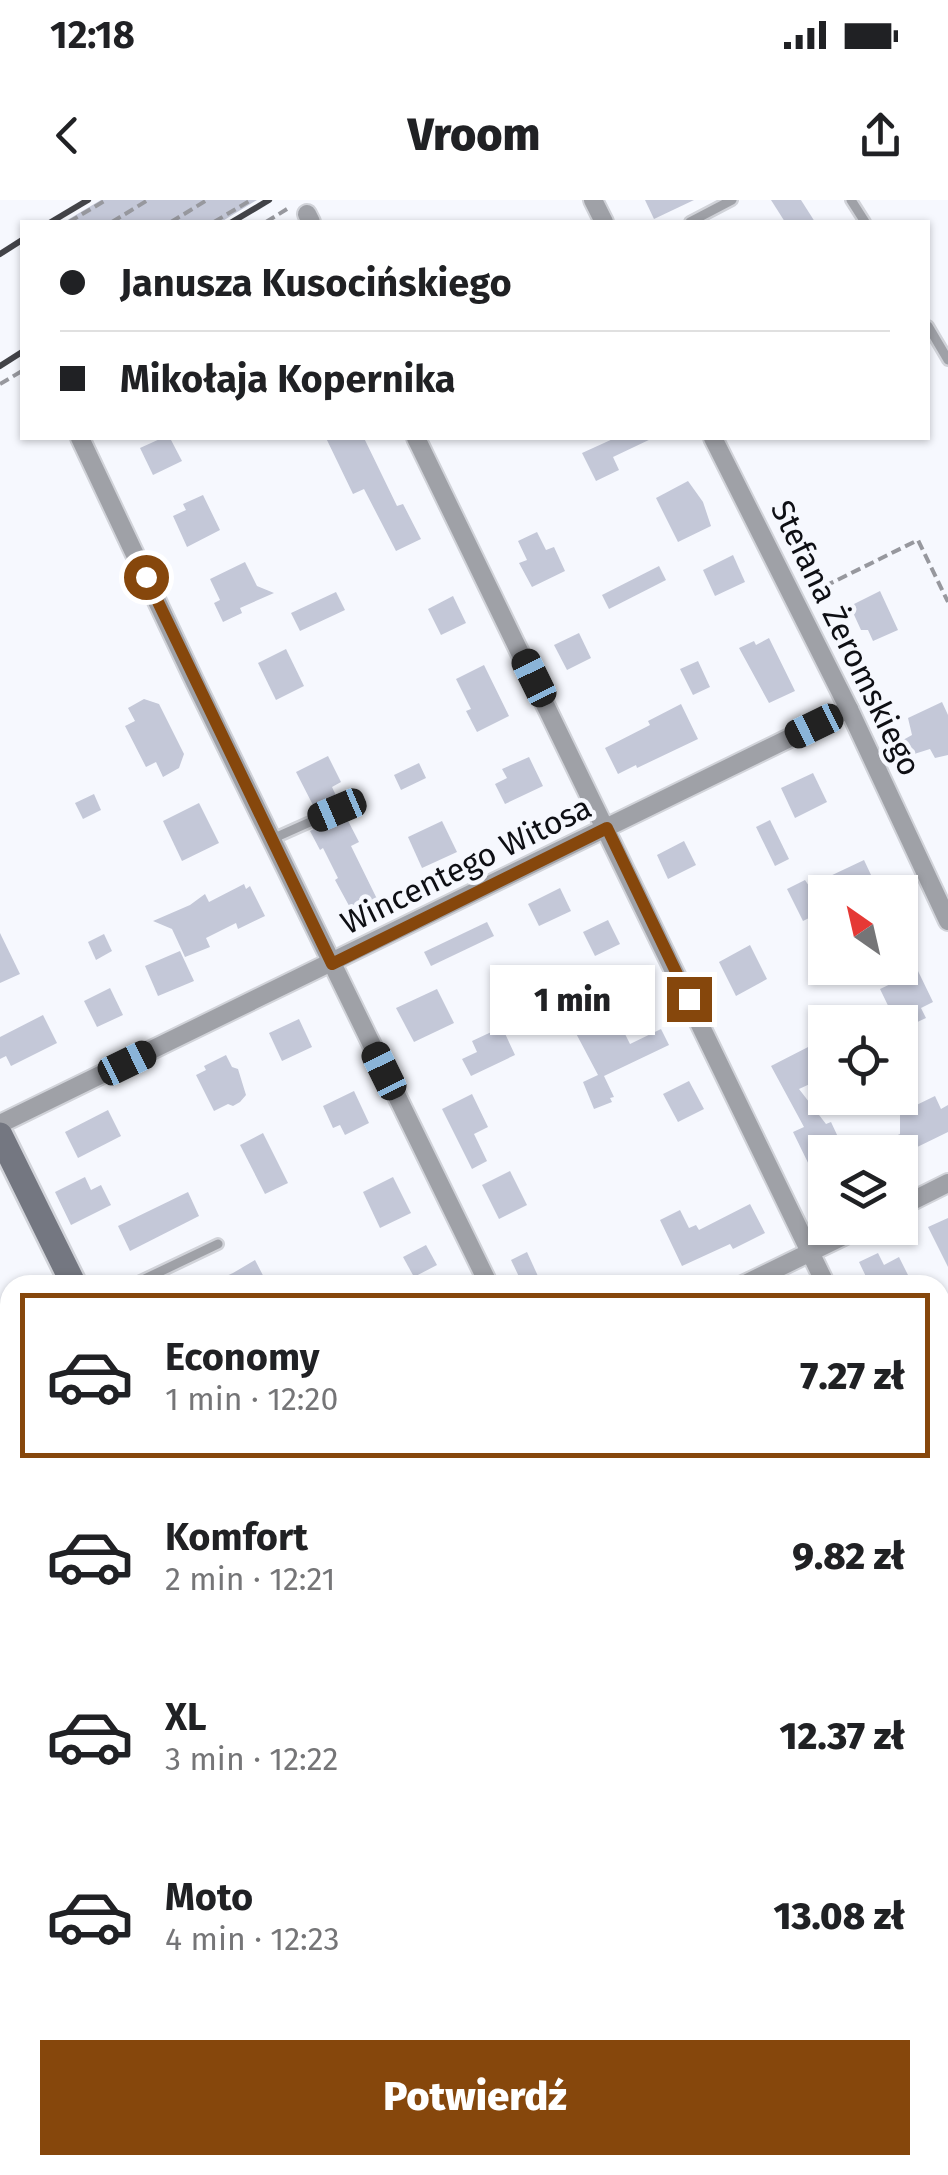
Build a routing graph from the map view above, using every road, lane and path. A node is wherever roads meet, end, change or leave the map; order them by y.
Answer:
1 (106, 200) edge
2 (148, 200) edge
3 (208, 200) edge
4 (250, 200) edge
5 (732, 200) edge
6 (302, 215) edge
7 (72, 220) edge
8 (115, 220) edge
9 (174, 220) edge
10 (217, 220) edge
11 (276, 220) edge
12 (694, 220) edge
13 (930, 329) edge
14 (948, 360) edge
15 (81, 440) edge
16 (417, 440) edge
17 (714, 440) edge
18 (807, 595) dead end
19 (948, 602) edge
20 (849, 709) junction
21 (337, 810) dead end
22 (607, 828) junction
23 (272, 839) junction
24 (948, 921) edge
25 (332, 964) junction
26 (0, 1124) edge
27 (0, 1136) edge
28 (948, 1183) edge
29 (918, 1198) edge
30 (218, 1244) dead end
31 (825, 1245) edge
32 (810, 1252) junction
33 (69, 1275) edge
34 (153, 1275) edge
35 (484, 1275) edge
36 (763, 1275) edge
37 (821, 1275) edge

1 - 7 path
2 - 8 path
3 - 9 path
4 - 10 path
5 - 12 lane
6 - 11 path
13 - 14 lane
15 - 23 street
16 - 22 street
17 - 20 street, Stefana Żeromskiego
18 - 19 path
20 - 22 street, Wincentego Witosa
20 - 24 street, Stefana Żeromskiego
21 - 23 lane
22 - 25 street, Wincentego Witosa
22 - 32 street
23 - 25 street
25 - 26 street, Wincentego Witosa
25 - 35 street
27 - 33 street
28 - 29 street
30 - 34 lane
31 - 32 street
32 - 36 street
32 - 37 street

